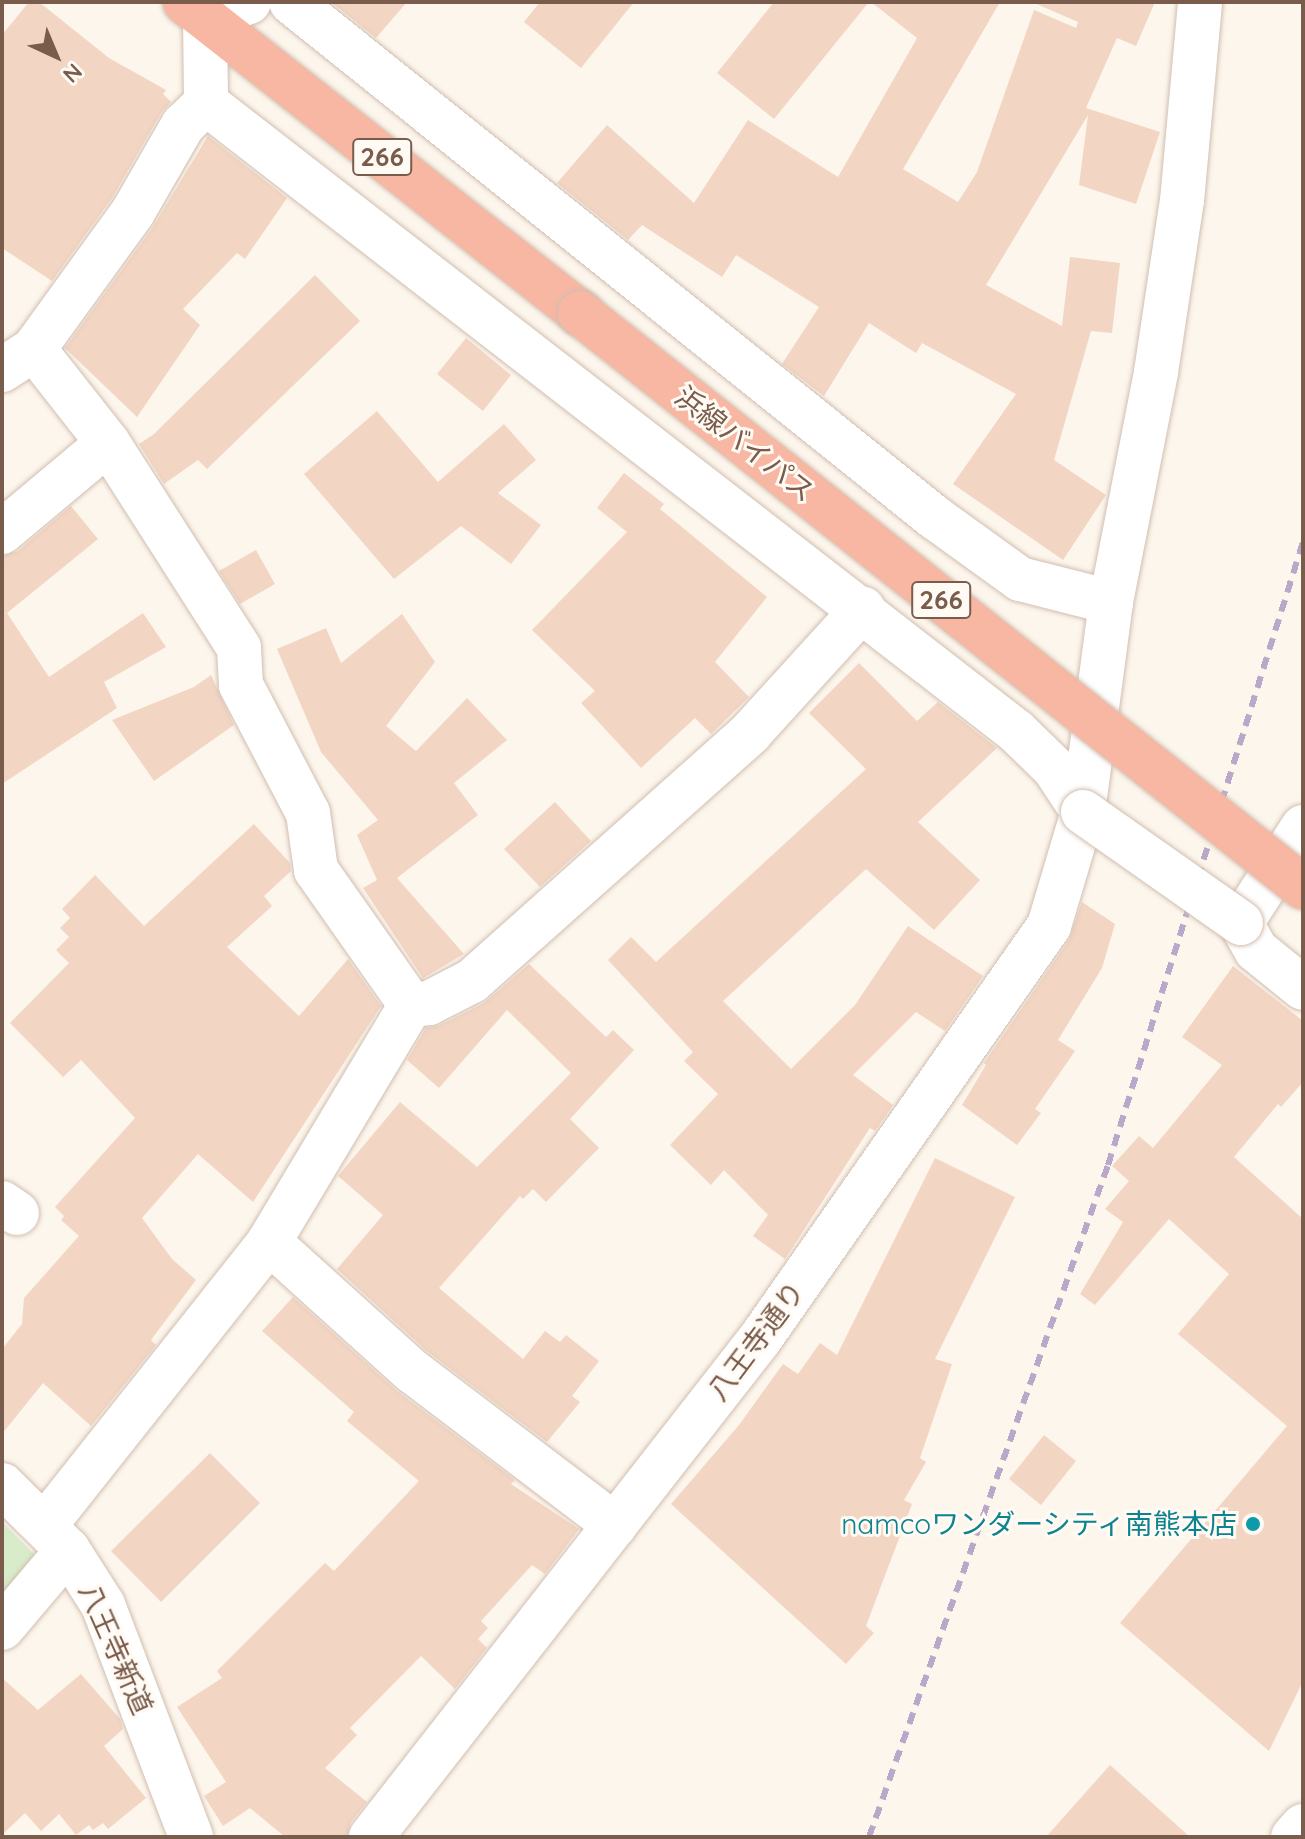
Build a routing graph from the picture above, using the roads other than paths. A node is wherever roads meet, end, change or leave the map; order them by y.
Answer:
1 (249, 2) edge
2 (291, 2) edge
3 (1200, 2) edge
4 (195, 10) edge
5 (206, 103) junction
6 (18, 359) edge
7 (108, 443) junction
8 (6, 519) edge
9 (1111, 602) junction
10 (863, 609) junction
11 (1083, 812) junction
12 (1303, 827) edge
13 (1303, 887) edge
14 (1241, 923) junction
15 (1303, 988) edge
16 (411, 1005) junction
17 (269, 1242) junction
18 (2, 1485) edge
19 (615, 1525) junction
20 (56, 1537) junction
21 (2, 1628) edge
22 (1303, 1826) edge
23 (191, 1837) edge
24 (371, 1837) edge
25 (1293, 1837) edge

1 - 4 street
2 - 9 street
3 - 9 street, 八王寺通り
4 - 5 street
4 - 13 highway, 浜線バイパス / 266, bridge
5 - 6 street
5 - 10 street
6 - 7 street
7 - 8 street
7 - 16 street
9 - 11 street, 八王寺通り
10 - 11 street
10 - 16 street
11 - 14 street, bridge
11 - 19 street, 八王寺通り
12 - 14 street
14 - 15 street
16 - 17 street
17 - 19 street
17 - 20 street
18 - 20 street, 八王寺新道
19 - 24 street, 八王寺通り
20 - 21 street
20 - 23 street, 八王寺新道
22 - 25 street

